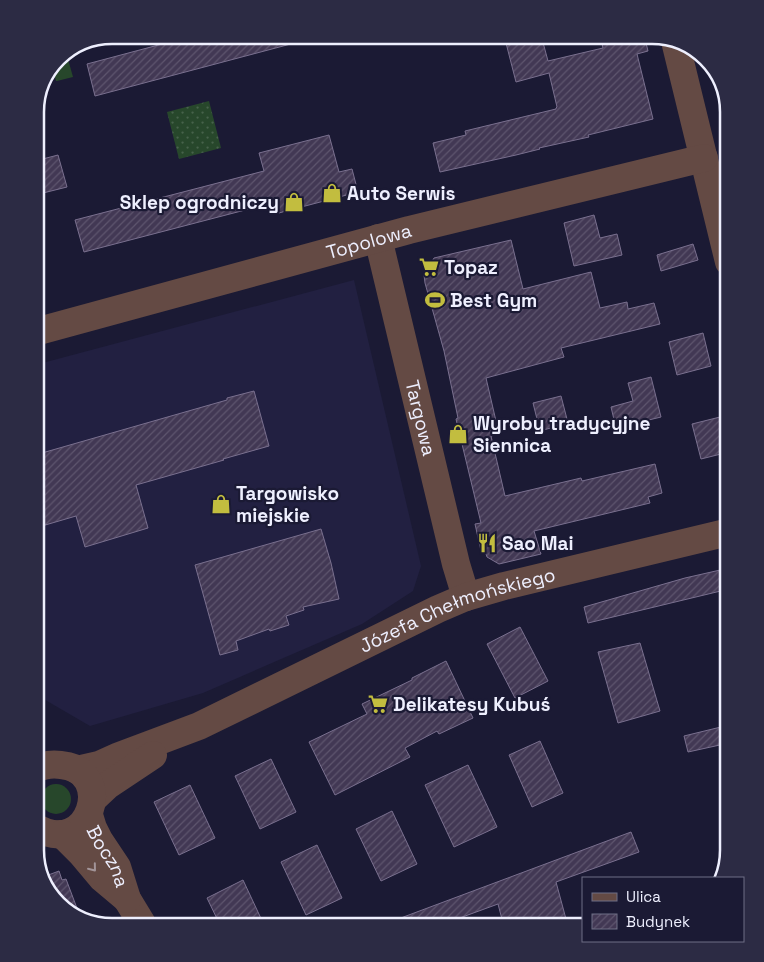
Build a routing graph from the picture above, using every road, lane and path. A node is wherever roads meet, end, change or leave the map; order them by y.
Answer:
1 (677, 48) edge
2 (704, 158) junction
3 (720, 225) edge
4 (378, 238) junction
5 (44, 330) edge
6 (720, 534) edge
7 (466, 597) junction
8 (199, 726) junction
9 (44, 766) edge
10 (77, 770) junction
11 (91, 807) junction
12 (44, 832) edge
13 (62, 834) junction
14 (127, 899) junction
15 (139, 918) edge

1 - 2 street
2 - 3 street
2 - 4 street, Topolowa
4 - 5 street, Topolowa
4 - 7 street, Targowa
6 - 7 street, Józefa Chełmońskiego
7 - 8 street, Józefa Chełmońskiego
8 - 10 street, Józefa Chełmońskiego
8 - 11 street, Józefa Chełmońskiego
9 - 10 street
10 - 11 street, Boczna
11 - 13 street, Józefa Chełmońskiego
11 - 14 street, Boczna
12 - 13 street
13 -> 14 street, Boczna
14 - 15 street, Boczna

